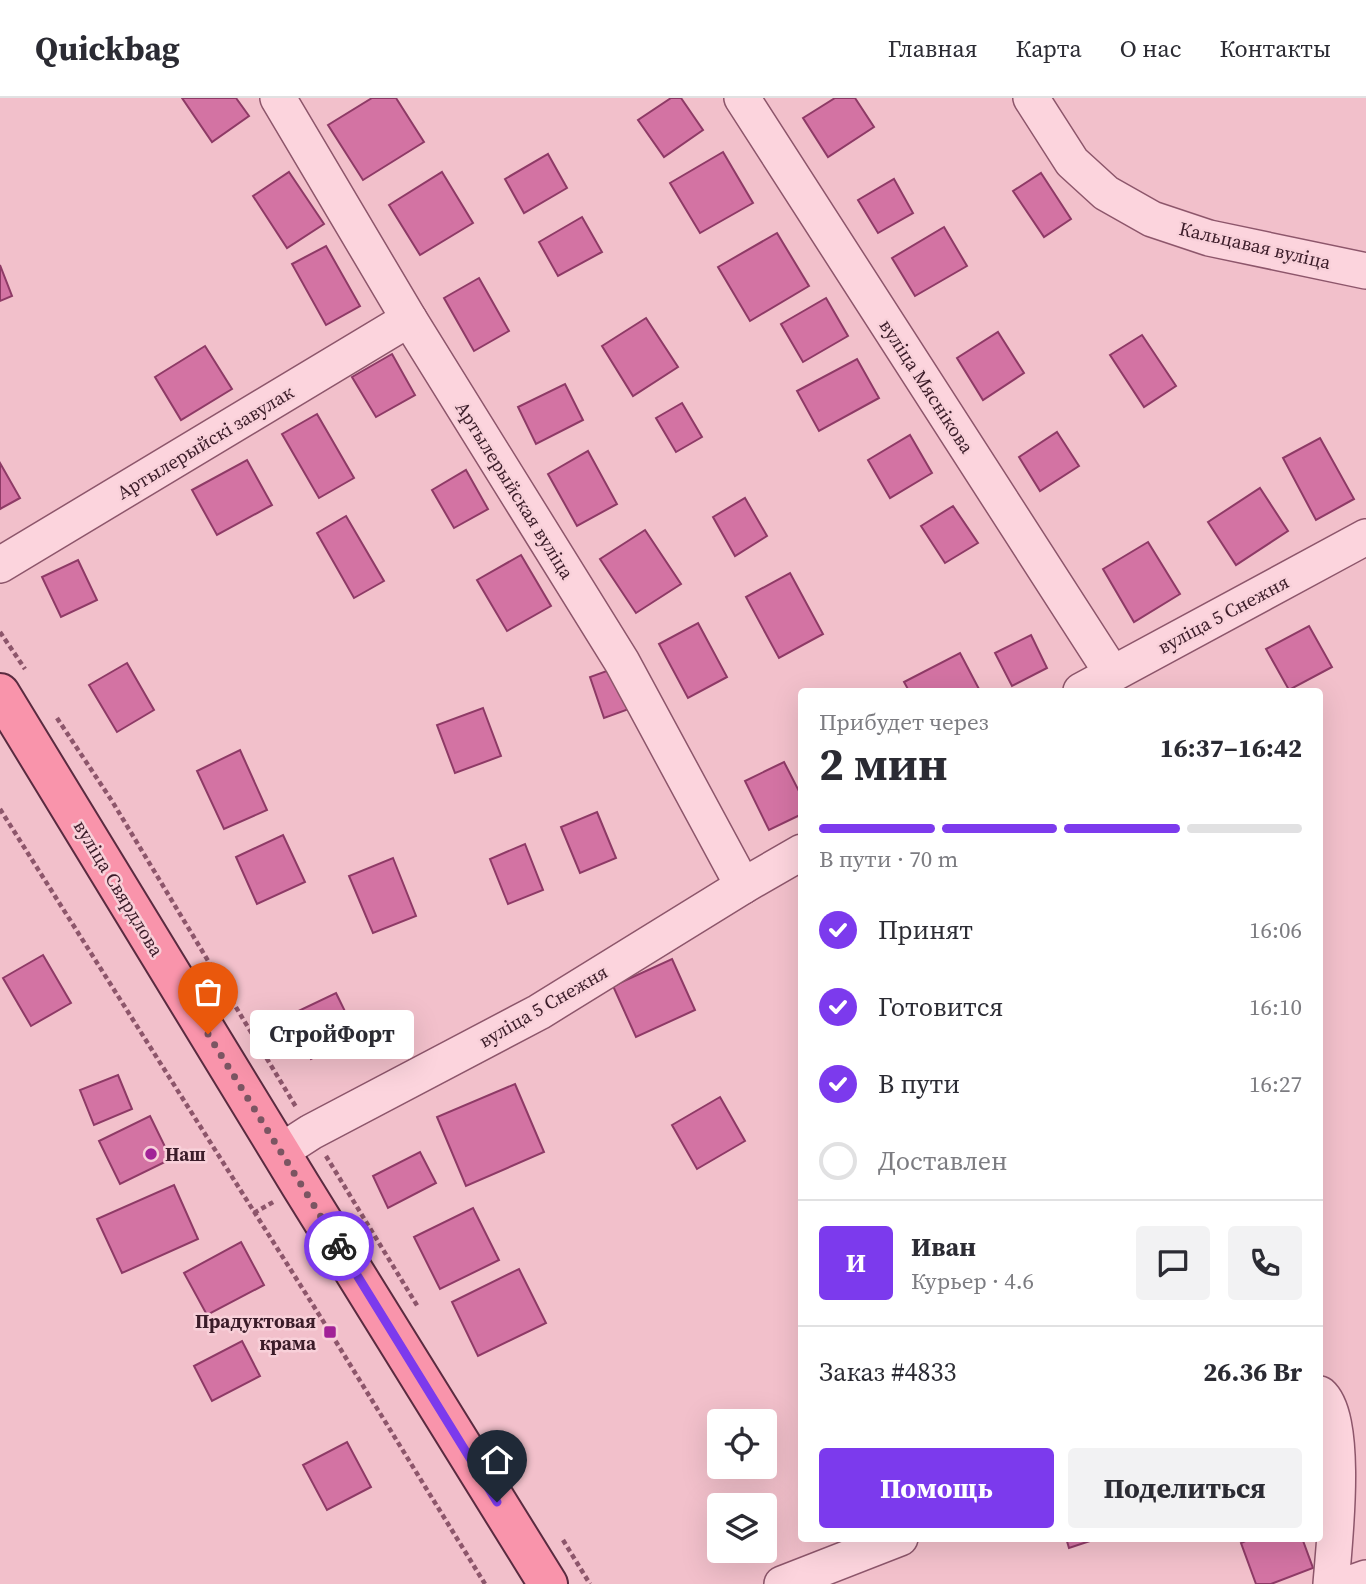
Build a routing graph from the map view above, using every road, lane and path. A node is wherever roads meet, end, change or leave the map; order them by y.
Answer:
1 (278, 98) edge
2 (742, 98) edge
3 (1031, 98) edge
4 (1366, 271) edge
5 (409, 319) junction
6 (1366, 537) edge
7 (0, 565) edge
8 (1112, 673) junction
9 (1086, 688) edge
10 (0, 693) edge
11 (0, 809) edge
12 (798, 854) edge
13 (743, 886) junction
14 (280, 1152) junction
15 (1323, 1397) edge
16 (890, 1542) edge
17 (1366, 1578) edge
18 (485, 1584) edge
19 (548, 1584) edge
20 (782, 1584) edge
21 (1331, 1584) edge
22 (1349, 1584) edge

1 - 5 street, Артылерыйская вуліца
2 - 8 street, вуліца Мяснікова
3 - 4 street, Кальцавая вуліца
5 - 7 street, Артылерыйскі завулак
5 - 13 street, Артылерыйская вуліца
6 - 8 street, вуліца 5 Снежня
8 - 9 street, вуліца 5 Снежня
10 - 14 main road, вуліца Свярдлова
11 - 18 path
12 - 13 street, вуліца 5 Снежня
13 - 14 street, вуліца 5 Снежня
14 - 19 main road, вуліца Свярдлова
15 - 21 street
16 - 20 street
17 - 22 street

